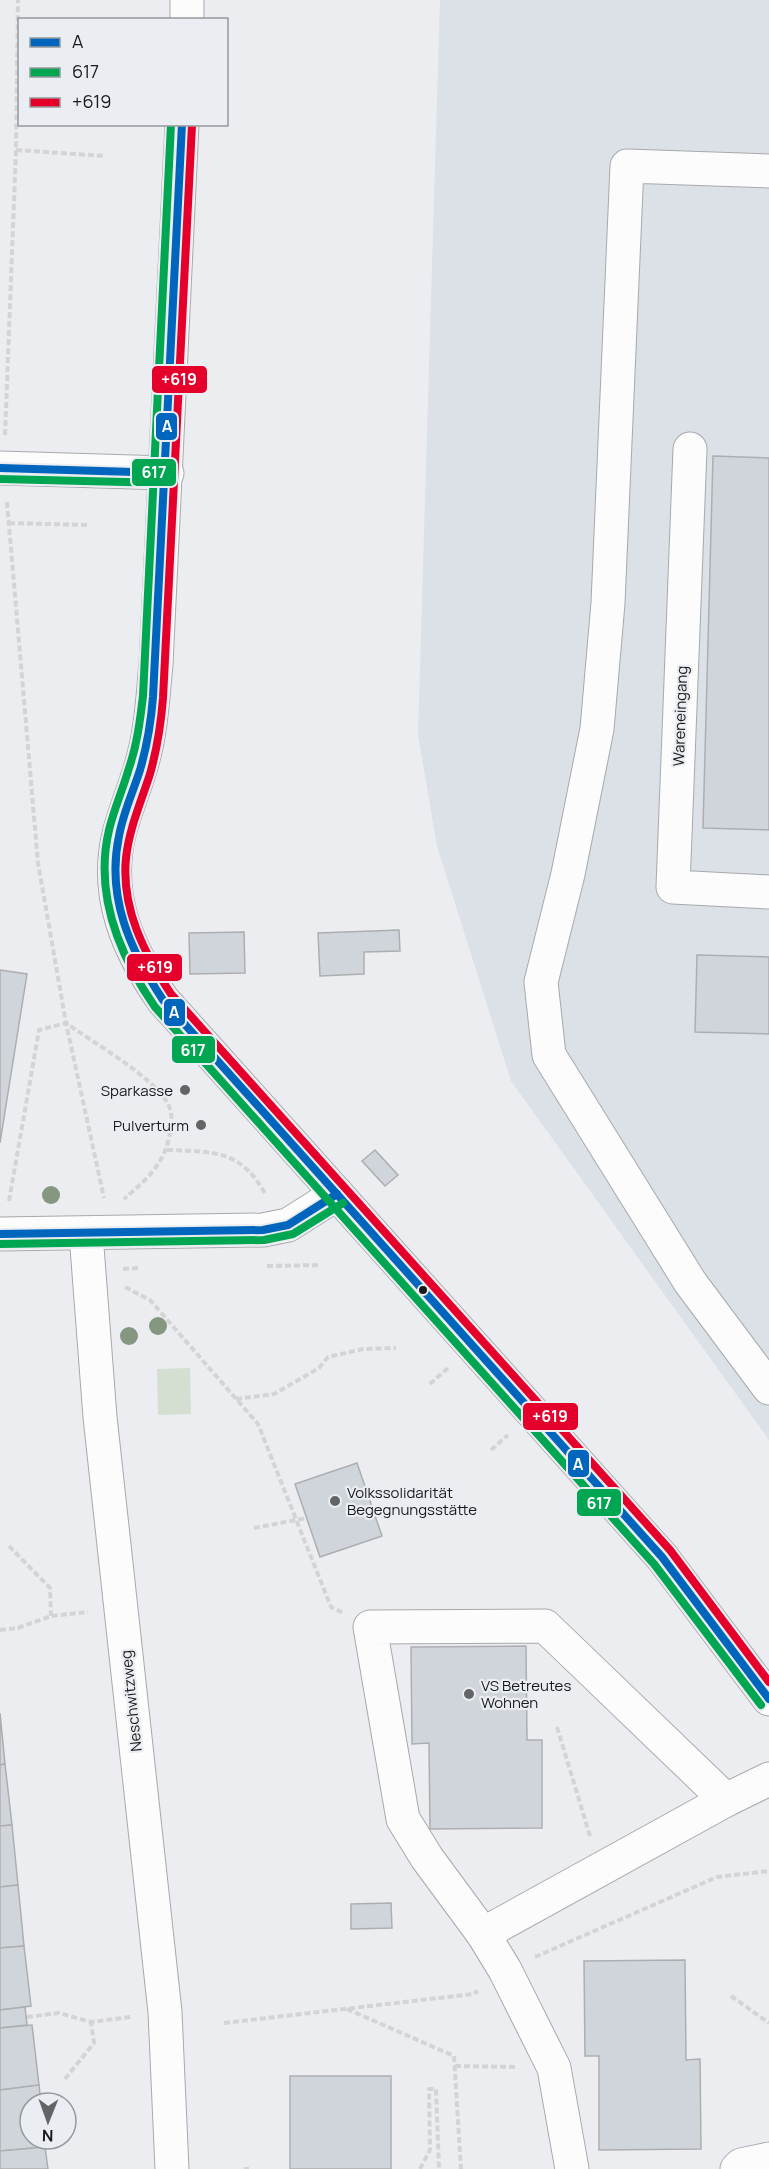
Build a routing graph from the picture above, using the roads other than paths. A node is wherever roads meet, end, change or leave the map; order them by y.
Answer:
1 (187, 0) edge
2 (187, 18) edge
3 (182, 126) edge
4 (769, 171) edge
5 (690, 449) dead end
6 (2, 468) edge
7 (167, 473) junction
8 (769, 892) edge
9 (337, 1194) junction
10 (102, 1227) junction
11 (0, 1234) edge
12 (769, 1388) edge
13 (769, 1699) edge
14 (769, 1779) edge
15 (726, 1800) junction
16 (483, 1934) junction
17 (769, 2159) edge
18 (172, 2169) edge
19 (572, 2169) edge
20 (737, 2169) edge

1 - 2 street
3 - 7 street
4 - 12 street
5 - 8 street, Wareneingang
6 - 7 street
7 - 9 street
9 - 10 street
9 - 13 street
10 - 11 street
10 - 18 street, Neschwitzweg
14 - 15 street
15 - 16 street
15 - 16 street
16 - 19 street
17 - 20 street

